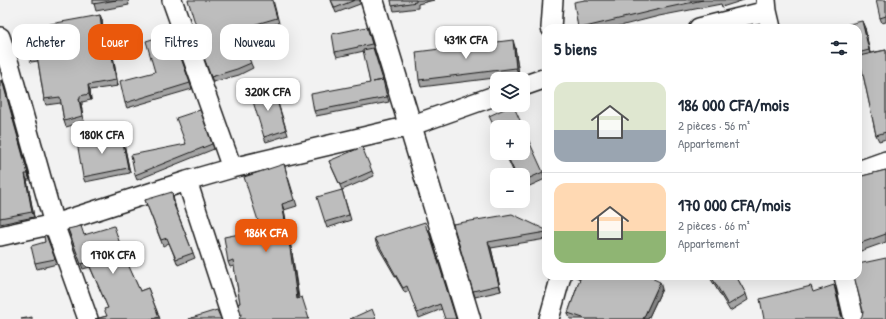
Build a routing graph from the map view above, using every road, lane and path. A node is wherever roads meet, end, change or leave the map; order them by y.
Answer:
1 (172, 0) edge
2 (372, 0) edge
3 (553, 0) edge
4 (768, 13) edge
5 (551, 24) edge
6 (717, 24) edge
7 (0, 37) edge
8 (542, 79) edge
9 (530, 84) edge
10 (490, 98) edge
11 (410, 126) junction
12 (886, 161) edge
13 (232, 168) junction
14 (862, 170) edge
15 (187, 181) junction
16 (54, 224) junction
17 (0, 236) edge
18 (560, 280) edge
19 (845, 280) edge
20 (88, 319) edge
21 (232, 319) edge
22 (468, 319) edge
23 (549, 319) edge
24 (854, 319) edge

1 - 13 street
2 - 11 street
3 - 5 street
4 - 6 street
7 - 16 street
8 - 9 street
10 - 11 street
11 - 13 street
11 - 22 street
12 - 14 street
13 - 15 street
15 - 16 street
15 - 21 street
16 - 17 street
16 - 20 street
18 - 23 street
19 - 24 street

